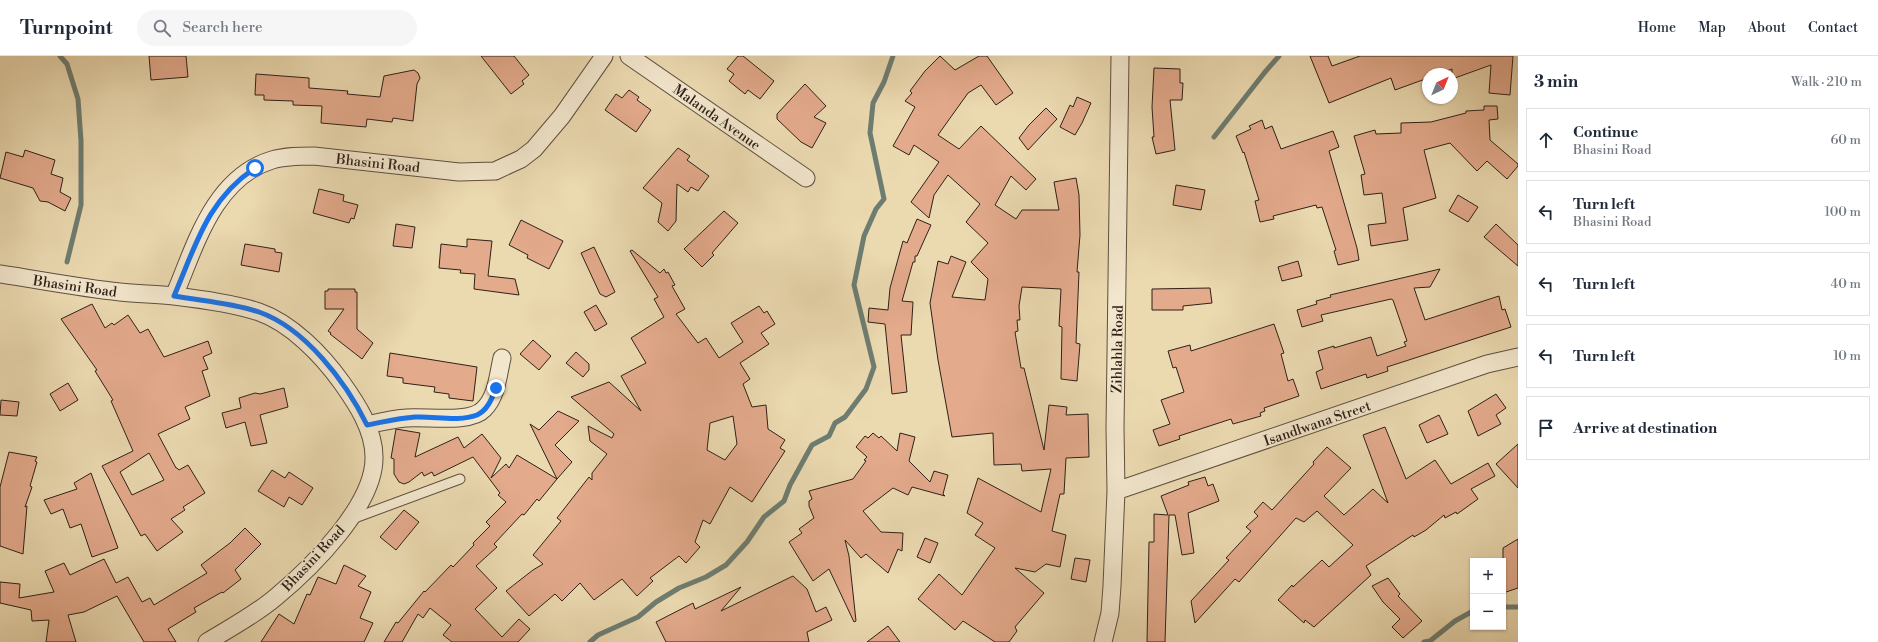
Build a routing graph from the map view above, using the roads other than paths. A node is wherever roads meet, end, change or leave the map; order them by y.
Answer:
1 (604, 56) edge
2 (629, 56) edge
3 (1120, 56) edge
4 (806, 178) dead end
5 (0, 274) edge
6 (174, 296) junction
7 (1518, 357) edge
8 (502, 358) dead end
9 (367, 425) junction
10 (460, 479) dead end
11 (1116, 491) junction
12 (349, 520) junction
13 (207, 642) edge
14 (1103, 642) edge

1 - 6 street, Bhasini Road
2 - 4 street, Malanda Avenue
3 - 11 street, Zihlahla Road
5 - 6 street, Bhasini Road
6 - 9 street, Bhasini Road
7 - 11 street, Isandlwana Street
8 - 9 street
9 - 12 street, Bhasini Road
10 - 12 lane
11 - 14 street, Zihlahla Road
12 - 13 street, Bhasini Road

